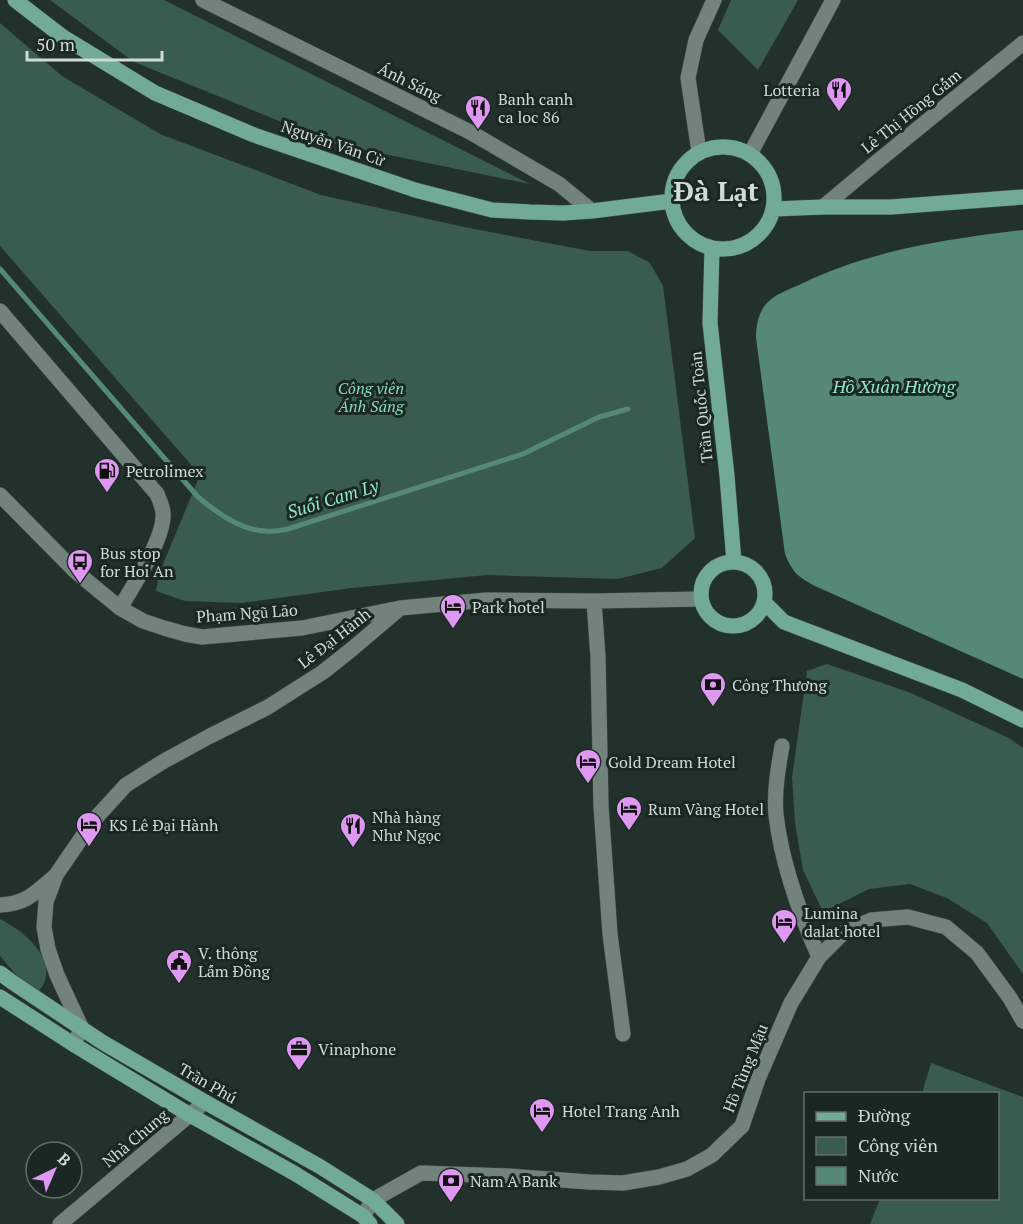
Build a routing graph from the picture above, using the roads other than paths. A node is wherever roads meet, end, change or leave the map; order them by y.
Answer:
1 (15, 0) edge
2 (203, 0) edge
3 (714, 0) edge
4 (833, 0) edge
5 (1023, 44) edge
6 (699, 152) junction
7 (750, 154) junction
8 (1023, 197) edge
9 (672, 201) junction
10 (823, 207) junction
11 (774, 209) junction
12 (592, 211) junction
13 (712, 249) junction
14 (0, 311) edge
15 (0, 495) edge
16 (734, 562) junction
17 (701, 599) junction
18 (594, 601) junction
19 (764, 602) junction
20 (120, 608) junction
21 (400, 608) junction
22 (1023, 720) edge
23 (782, 746) dead end
24 (56, 875) junction
25 (0, 905) edge
26 (819, 957) junction
27 (0, 973) edge
28 (0, 997) edge
29 (1023, 1021) edge
30 (82, 1029) junction
31 (623, 1034) dead end
32 (73, 1044) junction
33 (205, 1102) junction
34 (190, 1115) junction
35 (373, 1200) junction
36 (367, 1220) edge
37 (60, 1224) edge
38 (397, 1224) edge

1 - 12 main road, Nguyễn Văn Cừ
2 - 12 street, Ánh Sáng
3 - 6 street
4 - 7 street
5 - 10 street, Lê Thị Hồng Gấm
6 - 7 main road
6 - 9 main road
7 - 11 main road
8 - 10 main road
9 - 12 main road, Nguyễn Văn Cừ
9 - 13 main road
10 - 11 main road
11 - 13 main road
13 - 16 main road, Trần Quốc Toản
14 - 20 street
15 - 20 street, Phạm Ngũ Lão
16 - 17 main road
16 - 19 main road
17 - 18 street
17 - 19 main road
18 - 21 street
18 - 31 street
19 - 22 main road
20 - 21 street, Phạm Ngũ Lão
21 - 24 street, Lê Đại Hành
23 - 26 street
24 - 25 street, Lê Đại Hành
24 - 30 street, Lê Đại Hành
26 - 29 street, Hồ Tùng Mậu
26 - 35 street, Hồ Tùng Mậu
27 - 30 main road, Trần Phú
28 - 32 main road
30 - 32 street
30 - 33 main road, Trần Phú
32 - 34 main road
33 - 34 street, Nhà Chung
33 - 35 main road, Trần Phú
34 - 36 main road
34 - 37 street, Nhà Chung
35 - 36 street, Hồ Tùng Mậu
35 - 38 main road, Trần Phú

